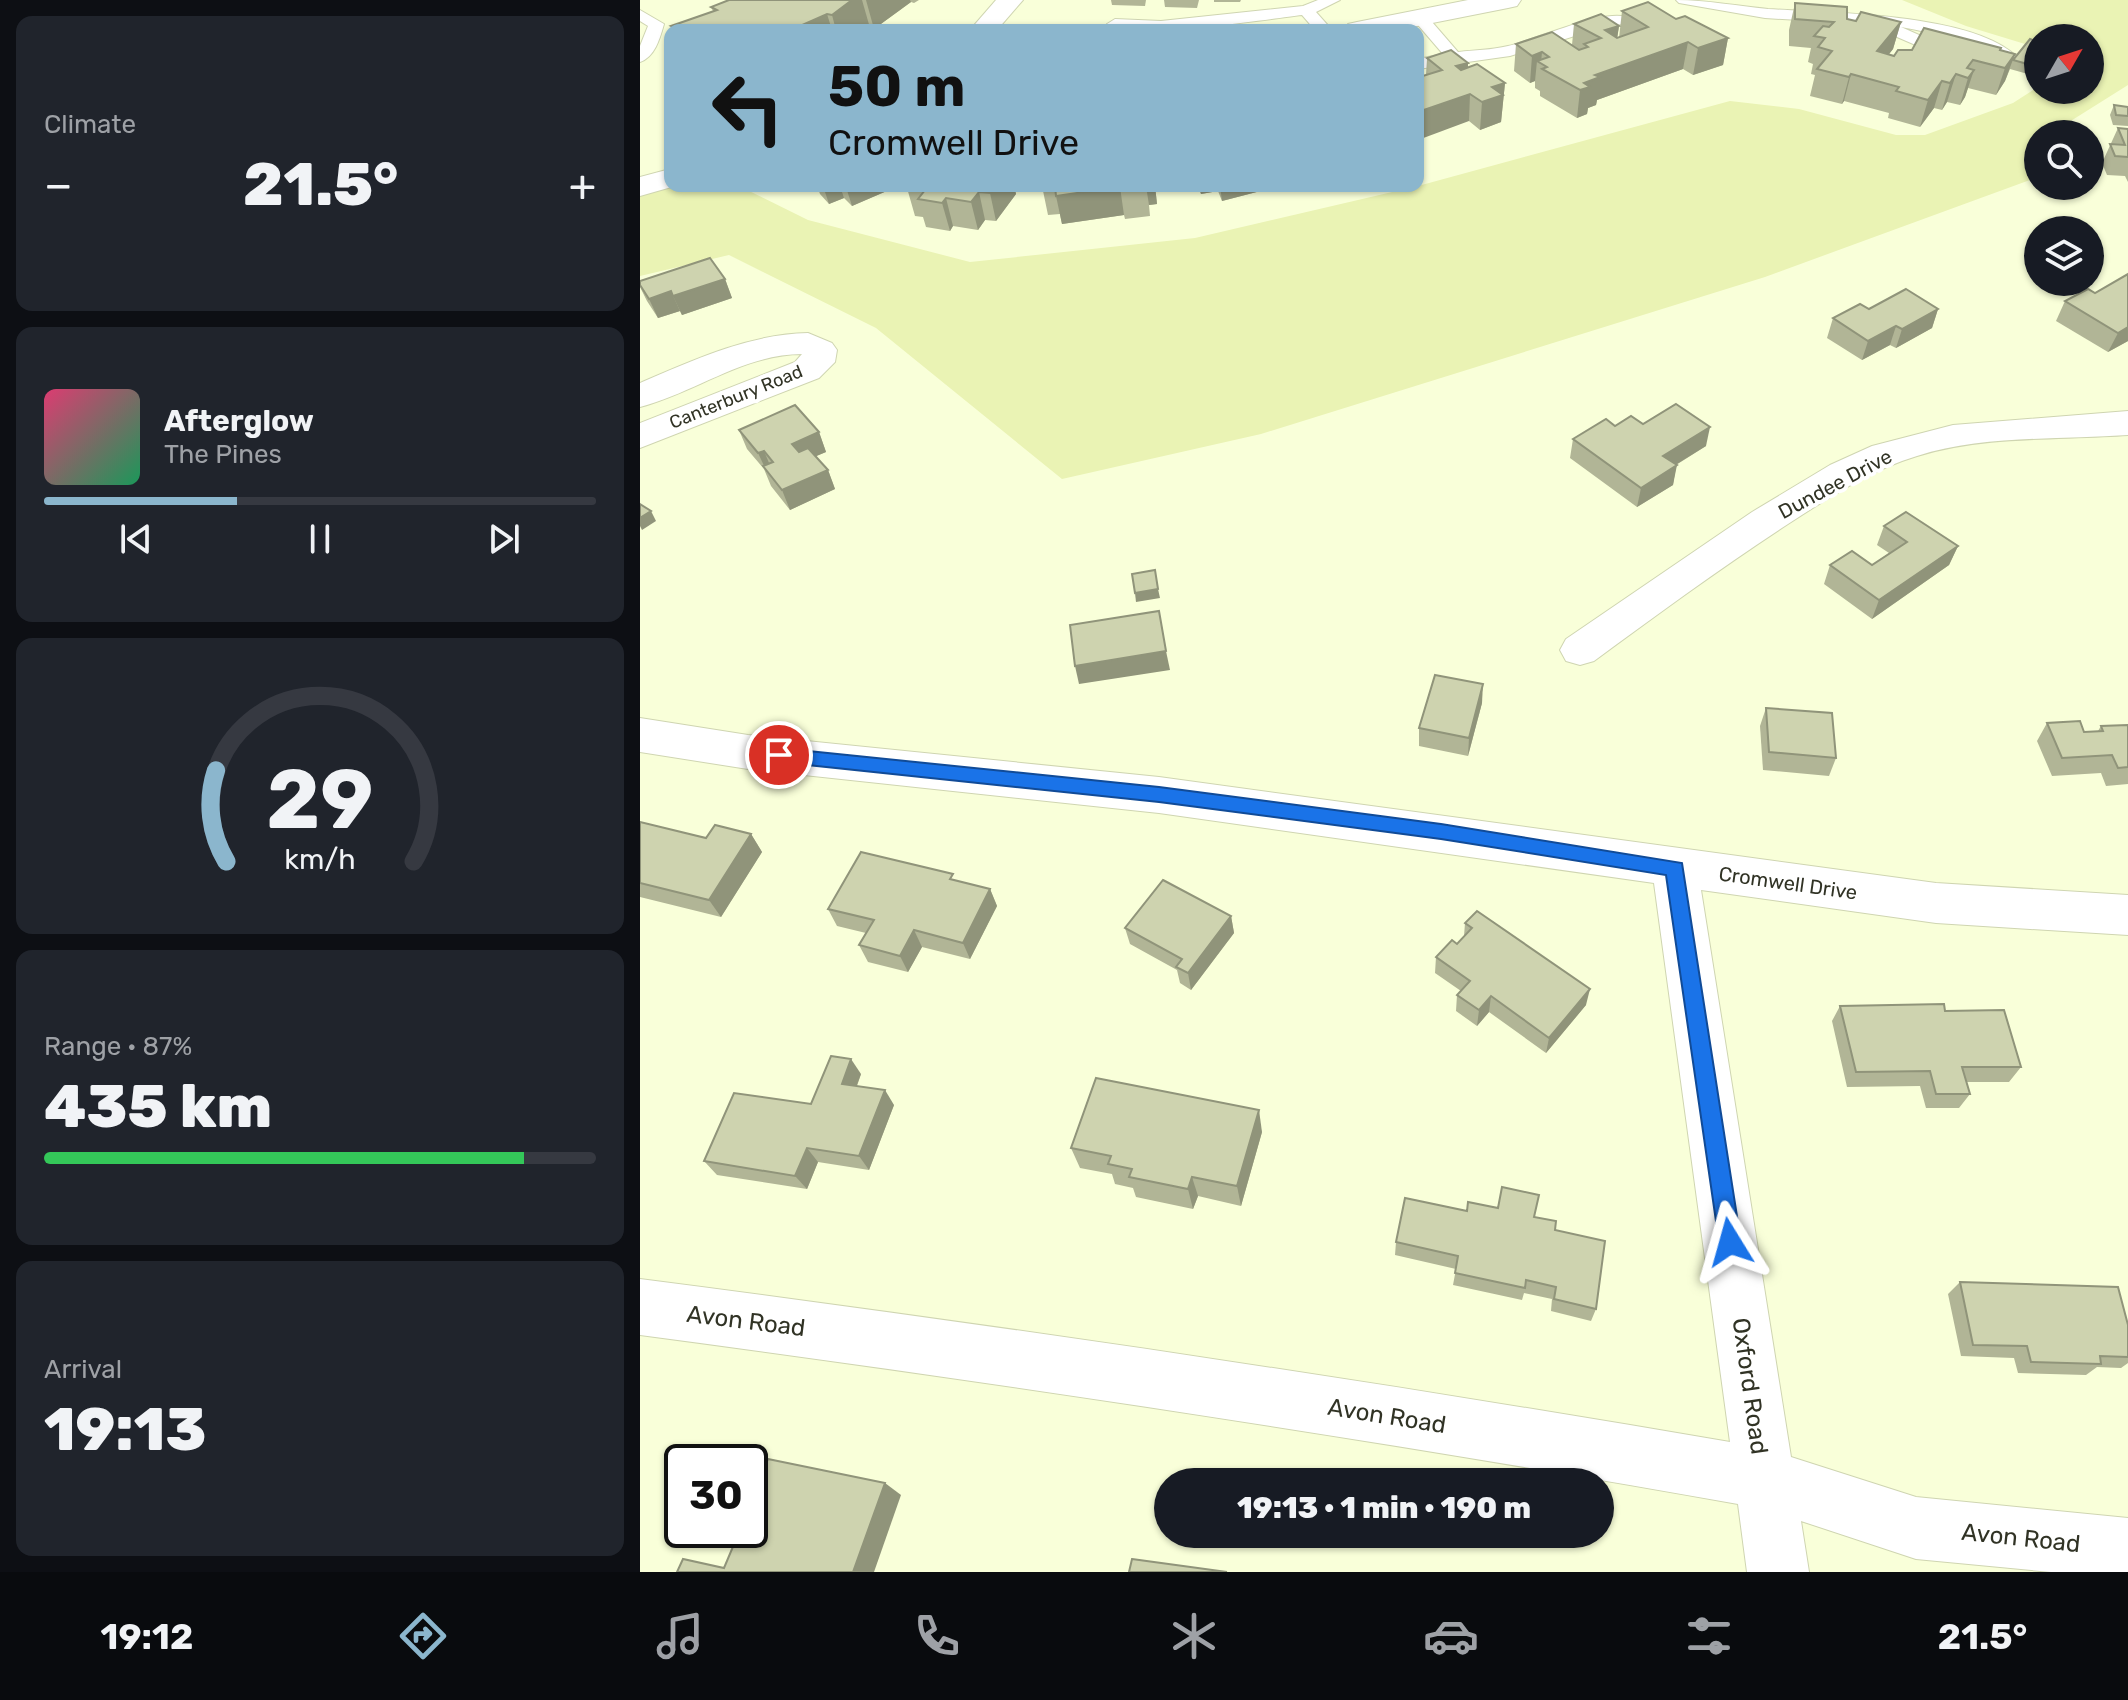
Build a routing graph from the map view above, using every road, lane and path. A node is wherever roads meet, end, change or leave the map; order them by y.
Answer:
1 (1010, 0) edge
2 (1332, 0) edge
3 (1508, 0) edge
4 (1684, 0) edge
5 (1306, 10) junction
6 (640, 15) edge
7 (1860, 15) junction
8 (1420, 18) junction
9 (1625, 20) dead end
10 (988, 24) edge
11 (1179, 24) edge
12 (1319, 24) edge
13 (1388, 24) edge
14 (640, 57) edge
15 (1454, 57) junction
16 (1424, 63) edge
17 (664, 180) edge
18 (640, 187) edge
19 (640, 396) edge
20 (2128, 423) edge
21 (640, 436) edge
22 (1580, 650) dead end
23 (640, 735) edge
24 (1675, 868) junction
25 (2128, 915) edge
26 (640, 1307) edge
27 (1762, 1478) junction
28 (2128, 1549) edge
29 (1778, 1572) edge

1 - 10 street
2 - 5 lane
3 - 8 street
4 - 7 lane
5 - 11 lane
5 - 12 lane
6 - 14 lane
7 - 7 lane
8 - 13 street
8 - 15 lane
9 - 15 lane
15 - 16 lane
17 - 18 street
19 - 21 street, Canterbury Road
20 - 22 street, Dundee Drive
23 - 24 street, Cromwell Drive
24 - 25 street, Cromwell Drive
24 - 27 street, Oxford Road
26 - 27 street, Avon Road
27 - 28 street, Avon Road
27 - 29 street, Oxford Road

